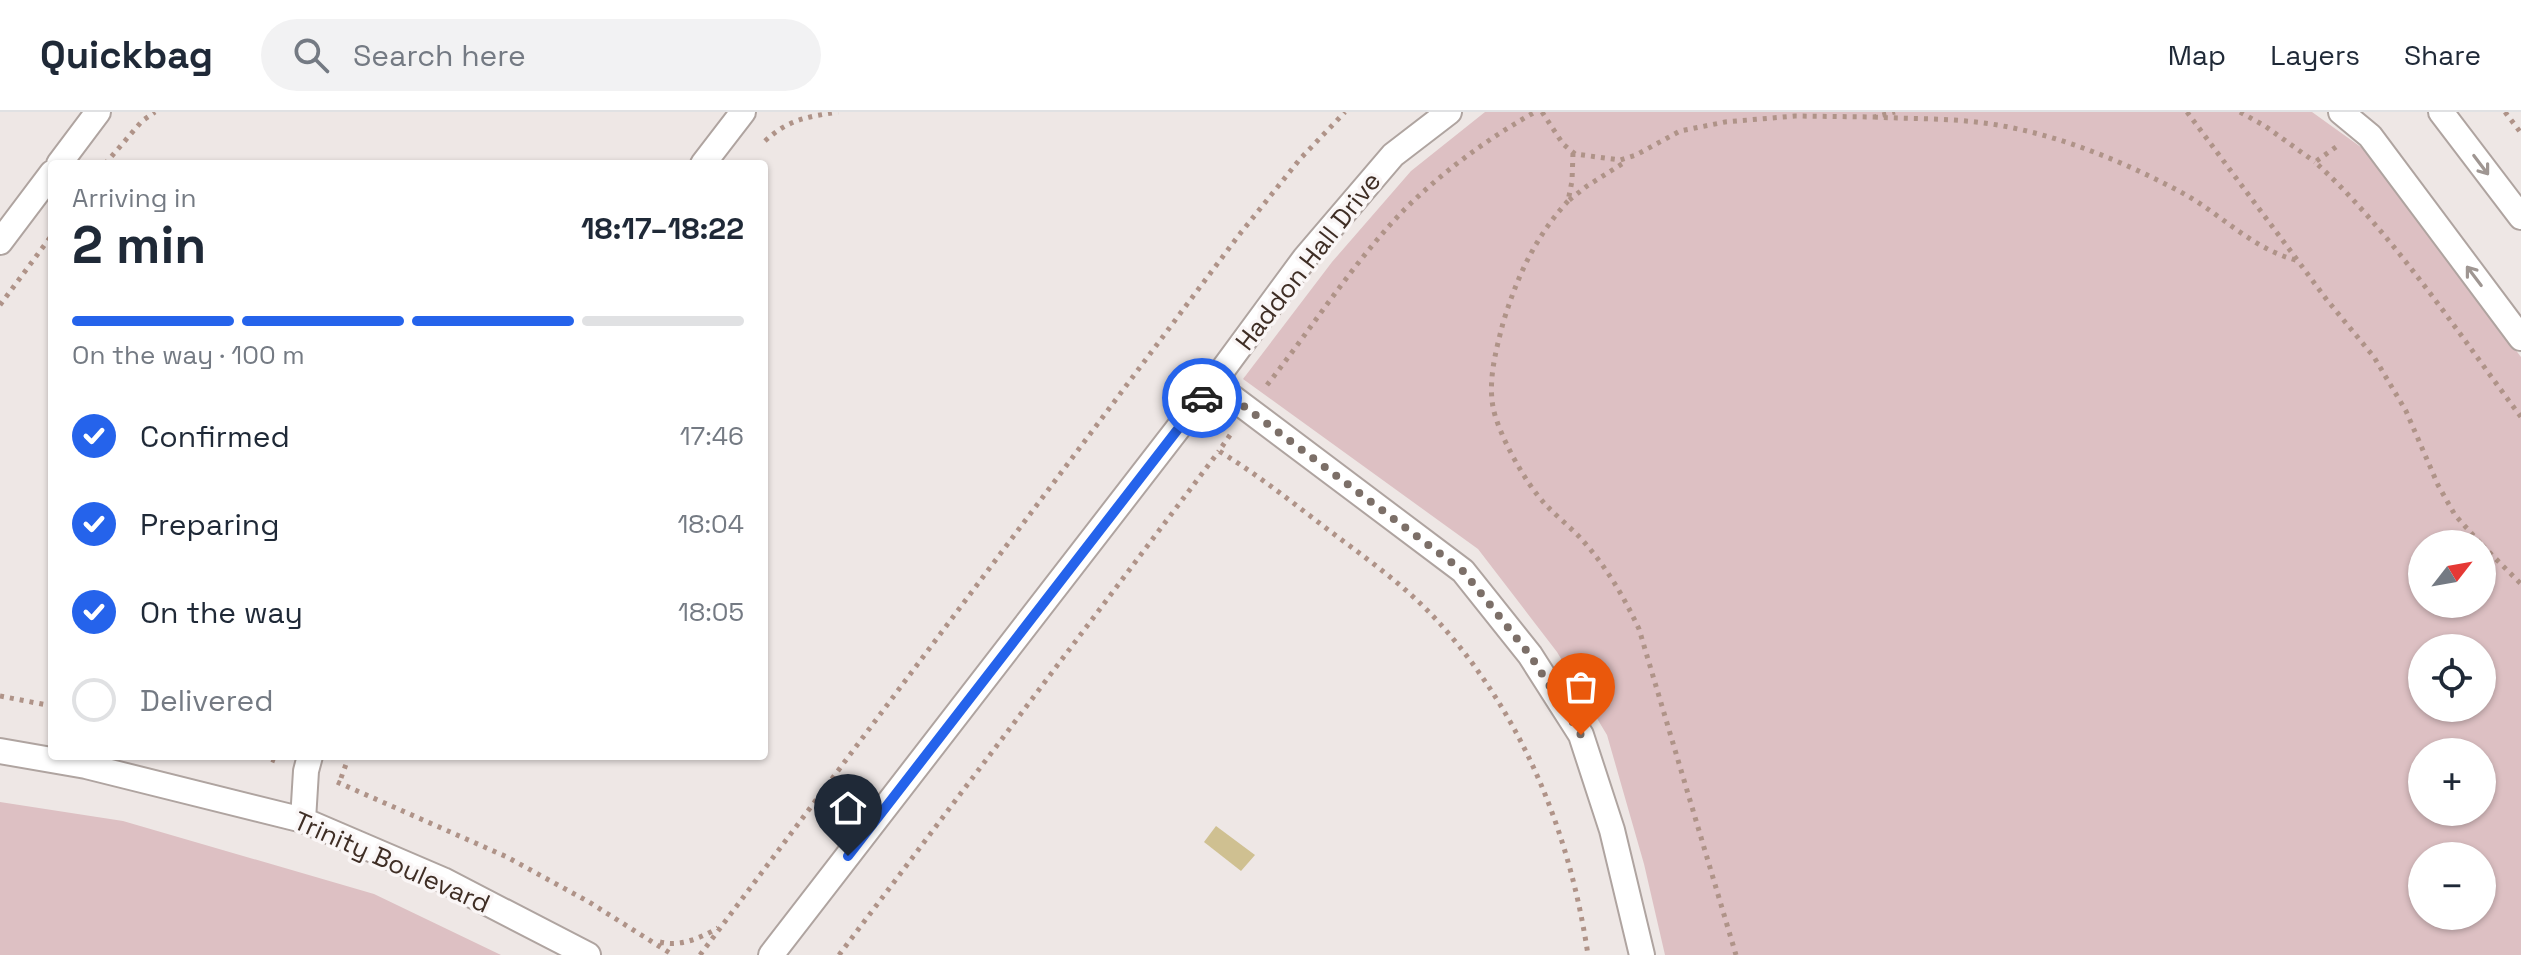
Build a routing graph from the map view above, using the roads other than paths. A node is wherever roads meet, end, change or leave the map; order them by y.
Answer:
1 (98, 112) edge
2 (743, 112) edge
3 (1449, 112) edge
4 (2341, 112) edge
5 (2441, 112) edge
6 (62, 160) edge
7 (706, 160) edge
8 (48, 178) edge
9 (2521, 217) edge
10 (0, 242) edge
11 (2521, 338) edge
12 (1213, 383) junction
13 (0, 751) edge
14 (48, 759) edge
15 (52, 760) edge
16 (308, 764) edge
17 (303, 820) junction
18 (588, 955) edge
19 (771, 955) edge
20 (1642, 955) edge

1 - 6 street
2 - 7 street
3 - 12 street, Haddon Hall Drive
11 -> 4 street
5 -> 9 street
8 - 10 street
12 - 19 street, Haddon Hall Drive
12 - 20 street
13 - 14 street, Trinity Boulevard
15 - 17 street, Trinity Boulevard
16 - 17 street
17 - 18 street, Trinity Boulevard

